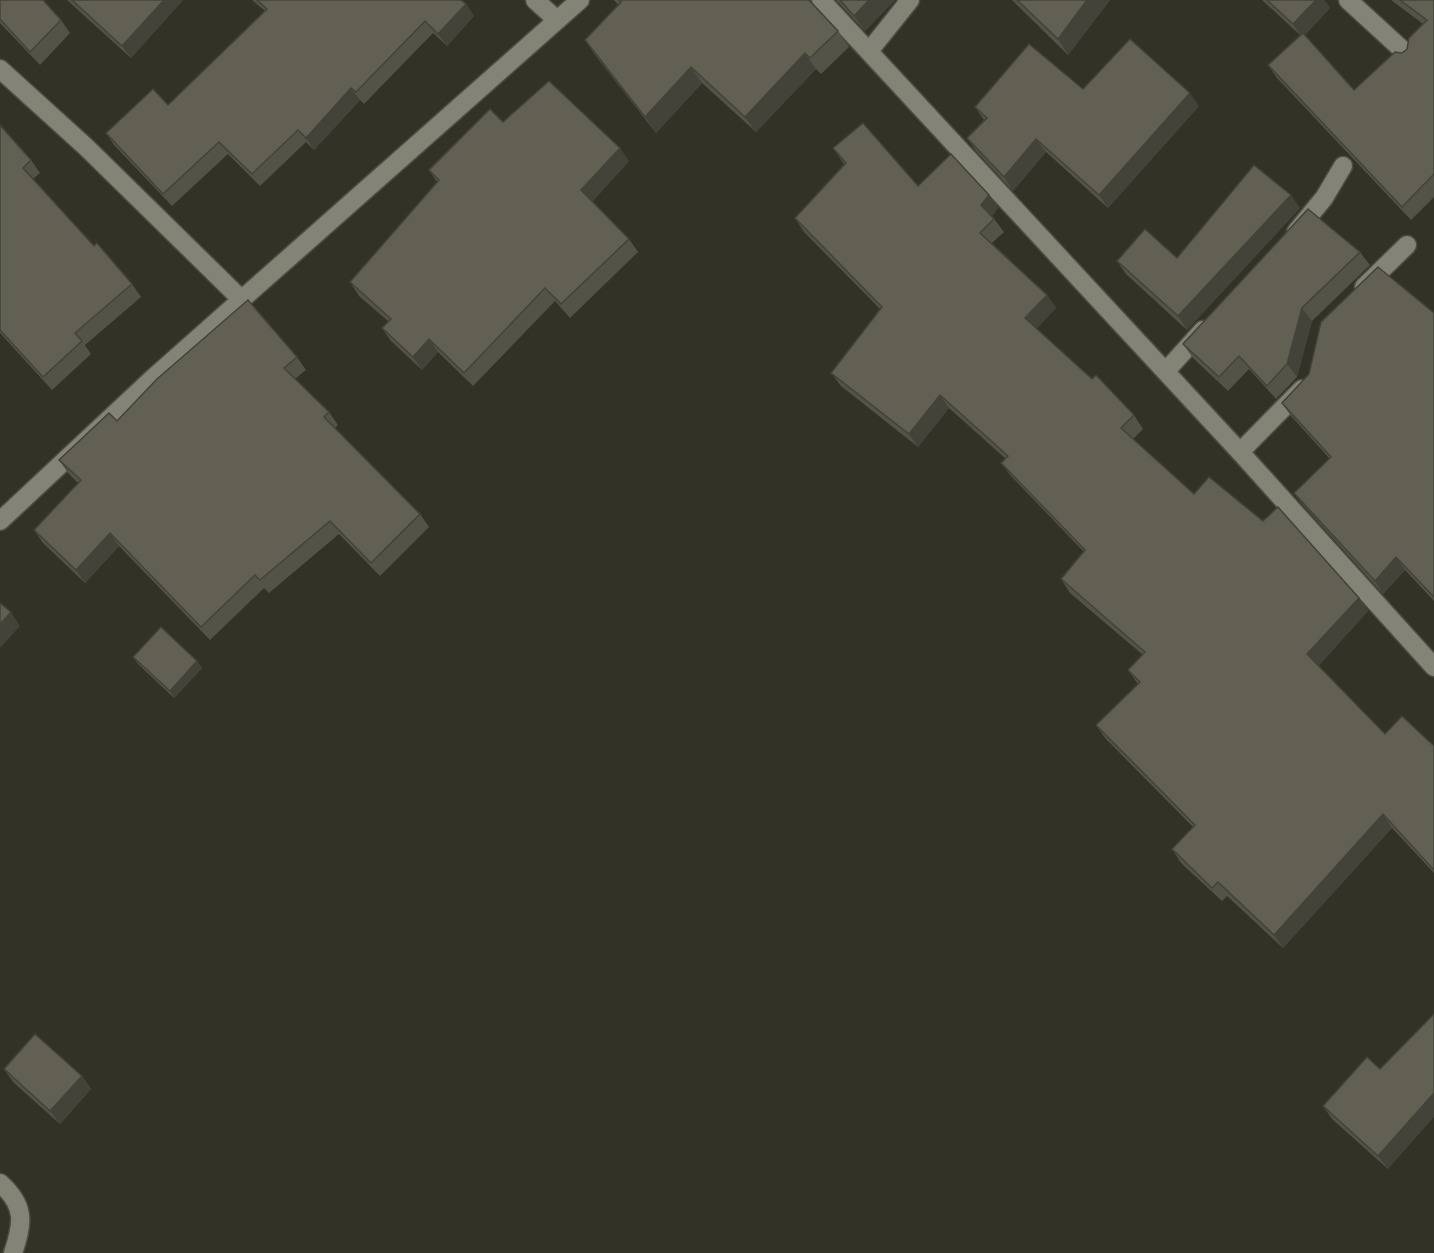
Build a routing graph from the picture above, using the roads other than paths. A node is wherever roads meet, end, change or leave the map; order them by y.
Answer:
1 (535, 0) edge
2 (580, 0) edge
3 (821, 0) edge
4 (910, 0) edge
5 (1348, 0) edge
6 (557, 20) junction
7 (870, 50) junction
8 (1408, 55) edge
9 (0, 69) edge
10 (1343, 166) edge
11 (1407, 245) dead end
12 (1282, 249) edge
13 (1352, 299) edge
14 (242, 300) junction
15 (1218, 314) edge
16 (1166, 371) junction
17 (1310, 373) edge
18 (1240, 452) junction
19 (0, 521) edge
20 (1432, 660) edge
21 (0, 1183) edge
22 (13, 1253) edge

1 - 6 street
2 - 6 street
3 - 7 street
4 - 7 street
5 - 8 street
6 - 14 street
7 - 16 street
9 - 14 street
10 - 12 street
11 - 13 street
14 - 19 street
15 - 16 street
16 - 18 street
17 - 18 street
18 - 20 street
21 - 22 street

